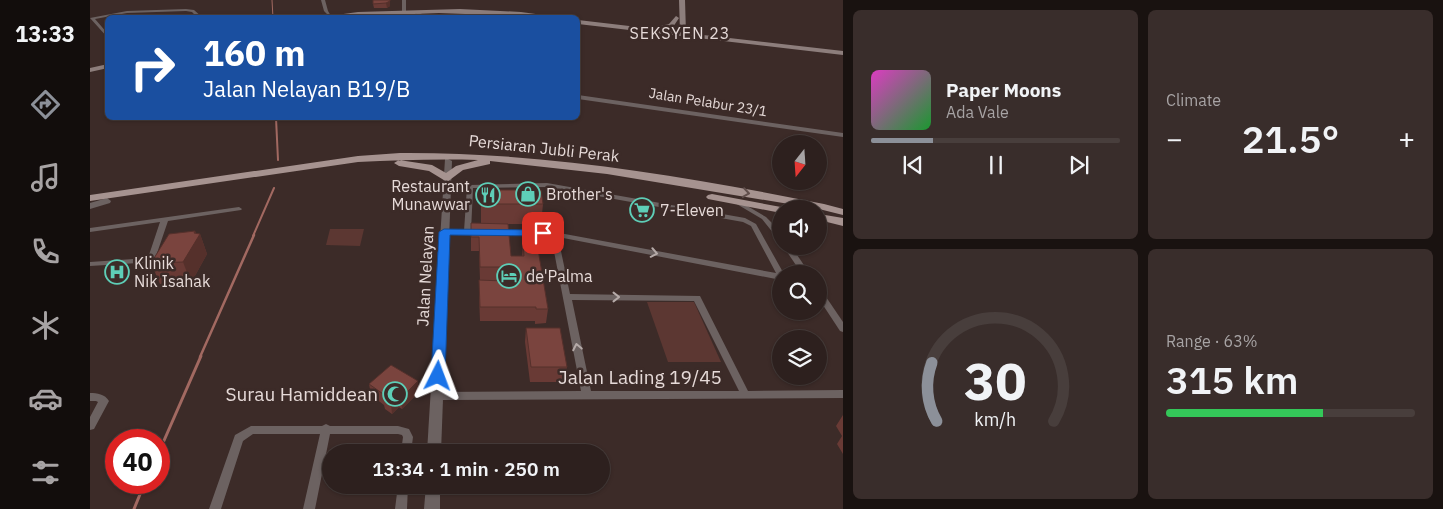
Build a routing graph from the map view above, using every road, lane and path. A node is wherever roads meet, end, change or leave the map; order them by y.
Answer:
1 (323, 0) edge
2 (404, 0) edge
3 (676, 0) edge
4 (682, 0) edge
5 (393, 14) junction
6 (404, 14) edge
7 (419, 14) joint
8 (110, 15) edge
9 (198, 15) edge
10 (331, 15) edge
11 (362, 15) edge
12 (368, 15) edge
13 (514, 15) edge
14 (534, 15) edge
15 (105, 16) edge
16 (680, 19) junction
17 (580, 21) edge
18 (580, 21) edge
19 (642, 28) junction
20 (105, 33) edge
21 (680, 33) junction
22 (700, 34) junction
23 (843, 52) edge
24 (105, 62) edge
25 (90, 65) edge
26 (105, 67) edge
27 (90, 70) edge
28 (580, 97) edge
29 (843, 135) edge
30 (432, 155) junction
31 (448, 161) junction
32 (396, 162) junction
33 (486, 162) junction
34 (447, 179) junction
35 (90, 198) edge
36 (736, 201) junction
37 (772, 203) edge
38 (90, 204) edge
39 (772, 208) edge
40 (239, 209) dead end
41 (843, 211) edge
42 (827, 212) edge
43 (827, 216) edge
44 (164, 220) junction
45 (843, 222) edge
46 (772, 227) edge
47 (90, 230) edge
48 (444, 232) junction
49 (467, 232) junction
50 (476, 232) edge
51 (495, 233) edge
52 (554, 234) junction
53 (90, 264) edge
54 (775, 265) edge
55 (772, 275) edge
56 (567, 298) junction
57 (827, 305) edge
58 (843, 329) edge
59 (745, 394) junction
60 (843, 394) edge
61 (586, 395) junction
62 (437, 396) junction
63 (94, 397) edge
64 (90, 426) edge
65 (326, 428) junction
66 (407, 444) edge
67 (434, 444) edge
68 (402, 494) edge
69 (433, 494) edge
70 (215, 509) edge
71 (309, 509) edge
72 (401, 509) edge
73 (432, 509) edge

1 - 10 street
2 - 6 street
3 - 16 main road
4 - 16 main road
5 - 6 street
5 - 7 main road
5 - 11 main road
6 - 12 main road
6 - 14 main road
7 - 13 main road
8 - 9 street
15 - 20 street
16 - 19 main road
16 - 21 main road
16 - 22 main road
17 - 19 main road
18 - 21 main road
19 - 21 main road
21 - 22 main road
21 - 23 main road
22 - 23 main road
24 - 25 main road
26 - 27 main road
28 - 29 street, Jalan Pelabur 23/1
30 - 31 main road
30 - 35 main road, Persiaran Jubli Perak
30 -> 37 main road, Persiaran Jubli Perak
31 - 32 main road, Persiaran Jubli Perak
31 - 33 main road, Persiaran Jubli Perak
31 - 34 street, Jalan Nelayan
32 - 34 main road
32 - 38 main road, Persiaran Jubli Perak
33 - 34 main road
33 - 36 main road, Persiaran Jubli Perak
34 - 48 street, Jalan Nelayan
36 - 39 main road, Persiaran Jubli Perak
36 - 46 street
40 - 44 street
41 - 42 main road
43 - 45 main road, Persiaran Jubli Perak
44 - 47 street
44 - 53 street
48 - 49 street
48 - 62 street, Jalan Nelayan
49 - 50 street
49 - 54 street
51 - 52 street
52 -> 55 street
52 - 56 street
56 -> 59 street
61 -> 56 street
57 - 58 street
59 - 60 street, Jalan Lading 19/45
59 - 61 street, Jalan Lading 19/45
61 - 62 street, Jalan Lading 19/45
62 - 67 street, Jalan Nelayan
63 - 64 street
65 - 66 street
65 - 70 street
65 - 71 street
68 - 72 street
69 - 73 street

